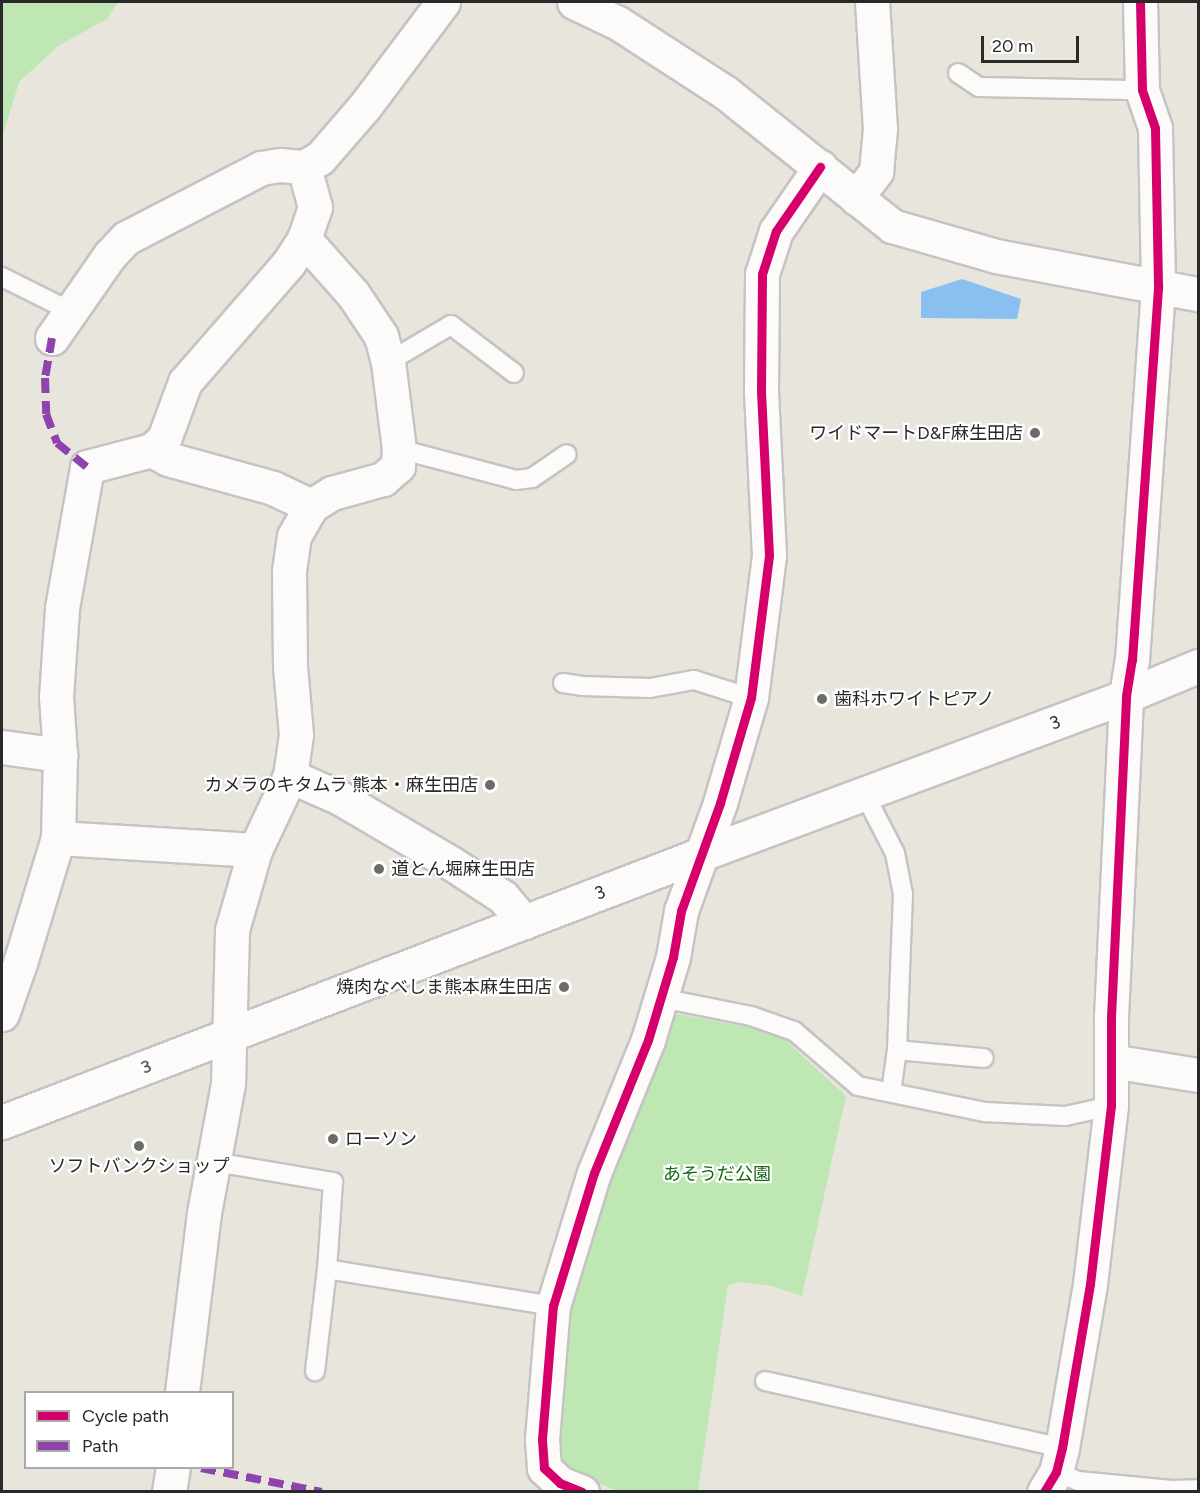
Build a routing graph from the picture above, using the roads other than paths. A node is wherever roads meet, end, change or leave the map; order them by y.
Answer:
1 (443, 2) edge
2 (574, 2) edge
3 (872, 2) edge
4 (1140, 2) edge
5 (958, 73) dead end
6 (1142, 90) junction
7 (304, 167) junction
8 (820, 168) junction
9 (856, 198) junction
10 (304, 239) junction
11 (2, 277) edge
12 (1158, 285) junction
13 (1198, 294) edge
14 (70, 311) junction
15 (52, 338) dead end
16 (388, 362) junction
17 (514, 373) dead end
18 (399, 449) junction
19 (152, 450) junction
20 (567, 454) dead end
21 (311, 506) junction
22 (1198, 666) edge
23 (563, 683) dead end
24 (1126, 696) junction
25 (751, 698) junction
26 (2, 747) edge
27 (60, 755) junction
28 (290, 776) junction
29 (865, 795) junction
30 (58, 838) junction
31 (255, 850) junction
32 (699, 855) junction
33 (524, 922) junction
34 (661, 998) junction
35 (2, 1014) edge
36 (230, 1035) junction
37 (897, 1050) junction
38 (984, 1058) dead end
39 (1111, 1061) junction
40 (1198, 1075) edge
41 (891, 1092) junction
42 (1111, 1106) junction
43 (2, 1122) edge
44 (215, 1162) junction
45 (327, 1269) junction
46 (553, 1306) junction
47 (315, 1371) dead end
48 (765, 1381) dead end
49 (182, 1391) edge
50 (172, 1469) edge
51 (1054, 1471) edge
52 (1196, 1489) dead end
53 (169, 1491) edge
54 (582, 1491) edge

1 - 7 street
2 - 8 street
3 - 9 street
4 - 6 street
5 - 6 lane
6 - 12 street
7 - 10 street
7 - 14 street
8 - 9 street
8 - 25 street
9 - 12 street
10 - 16 street
10 - 19 street
11 - 14 lane
12 - 13 street
12 - 24 street
14 - 15 street
16 - 17 lane
16 - 18 street
18 - 20 lane
18 - 21 street
19 - 21 street
19 - 27 street
21 - 28 street
22 - 24 street, 3
23 - 25 lane
24 - 29 street, 3
24 - 39 street
25 - 32 street
26 - 27 street
27 - 30 street
28 - 31 street
28 - 33 street
29 - 32 street, 3
29 - 37 lane
30 - 31 street
30 - 35 street
31 - 36 street
32 - 33 street, 3
32 - 34 street
33 - 36 street, 3
34 - 41 lane
34 - 46 street
36 - 43 street, 3
36 - 44 street
37 - 38 lane
37 - 41 lane
39 - 40 street
39 - 42 street
41 - 42 lane
42 - 51 street
44 - 45 lane
44 - 49 street
45 - 46 lane
45 - 47 lane
46 - 54 street
48 - 51 lane
50 - 53 street
51 - 52 lane

